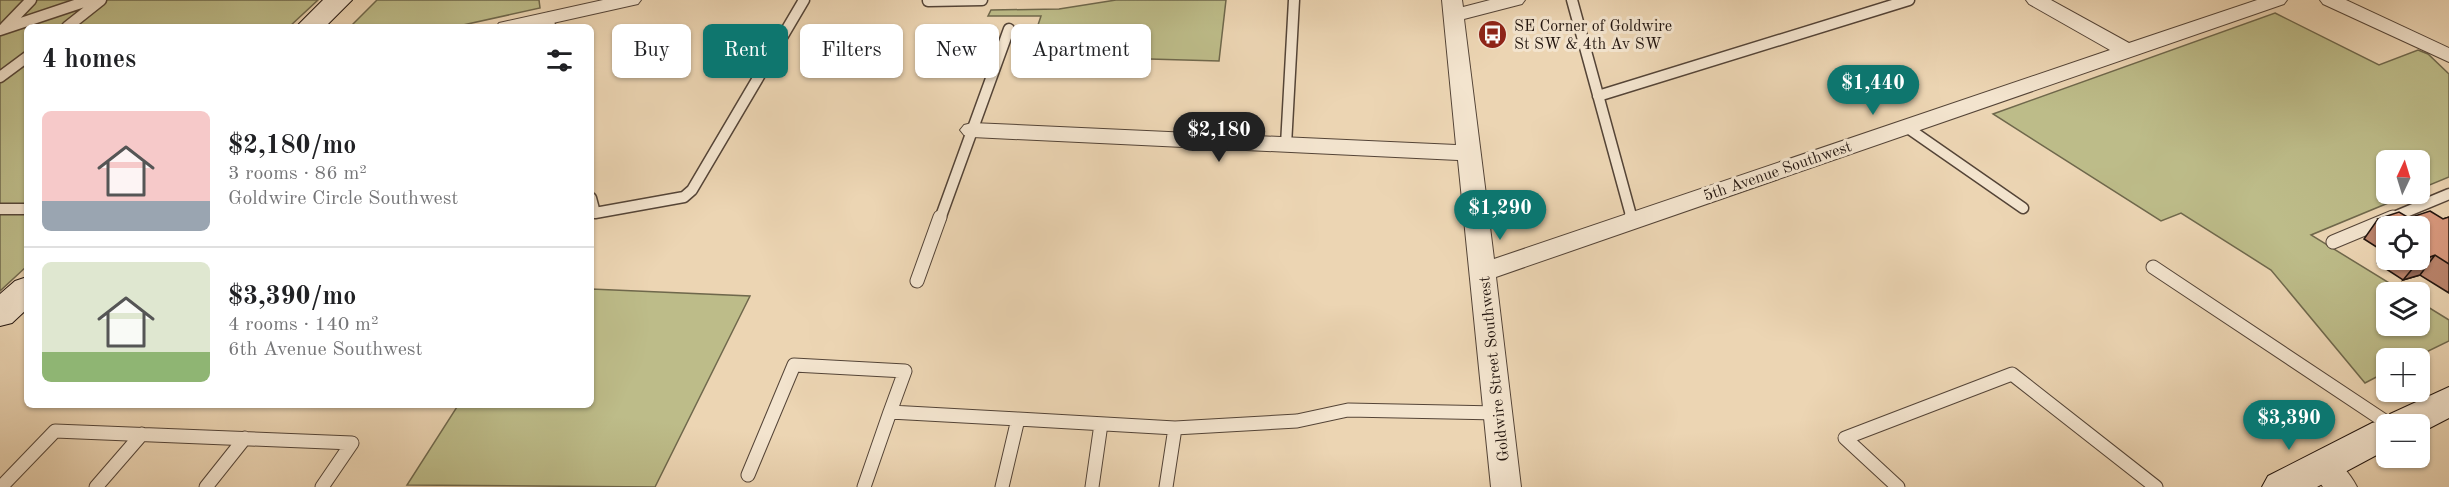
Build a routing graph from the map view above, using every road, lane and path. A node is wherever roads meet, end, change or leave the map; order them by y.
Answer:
1 (31, 0) edge
2 (90, 0) edge
3 (102, 0) edge
4 (339, 0) edge
5 (804, 0) edge
6 (982, 0) edge
7 (1294, 0) edge
8 (1515, 0) edge
9 (1572, 0) edge
10 (1909, 0) edge
11 (2036, 0) edge
12 (2277, 0) edge
13 (2330, 0) edge
14 (620, 1) edge
15 (927, 2) dead end
16 (1453, 8) edge
17 (550, 22) edge
18 (71, 24) edge
19 (312, 24) edge
20 (532, 24) edge
21 (1009, 29) dead end
22 (1, 30) edge
23 (2127, 51) junction
24 (2449, 56) edge
25 (24, 59) edge
26 (0, 77) edge
27 (1598, 96) junction
28 (1905, 126) junction
29 (972, 130) junction
30 (1286, 145) junction
31 (1469, 153) junction
32 (2449, 194) edge
33 (2023, 208) dead end
34 (0, 209) edge
35 (24, 211) edge
36 (594, 213) edge
37 (1632, 220) junction
38 (2333, 242) dead end
39 (2153, 267) dead end
40 (1482, 272) junction
41 (917, 281) dead end
42 (24, 292) edge
43 (0, 314) edge
44 (2449, 401) edge
45 (890, 412) junction
46 (1498, 413) junction
47 (2423, 414) edge
48 (2376, 415) edge
49 (1018, 419) junction
50 (1101, 424) junction
51 (1175, 428) junction
52 (142, 434) junction
53 (245, 438) junction
54 (2376, 441) edge
55 (748, 475) dead end
56 (2332, 476) edge
57 (1, 487) edge
58 (96, 487) edge
59 (206, 487) edge
60 (322, 487) edge
61 (864, 487) edge
62 (1002, 487) edge
63 (1092, 487) edge
64 (1166, 487) edge
65 (1506, 487) edge
66 (1898, 487) edge
67 (2156, 487) edge
68 (2282, 487) edge

1 - 22 lane
2 - 22 lane
3 - 18 lane
4 - 19 main road
5 - 36 lane
6 - 15 lane
7 - 30 lane
8 - 16 street
9 - 27 lane
10 - 27 lane
11 - 23 street
12 - 23 street, 5th Avenue Southwest
13 - 24 street
14 - 17 street
16 - 31 street, Goldwire Street Southwest
17 - 20 street
21 - 29 lane
23 - 28 street, 5th Avenue Southwest
25 - 26 lane
27 - 37 lane
28 - 33 lane
28 - 37 street, 5th Avenue Southwest
29 - 30 street
29 - 41 lane
30 - 31 street
31 - 40 street, Goldwire Street Southwest
32 - 38 lane
34 - 35 lane
37 - 40 street, 5th Avenue Southwest
39 - 48 lane
40 - 46 street, Goldwire Street Southwest
42 - 43 main road
44 - 47 main road
45 - 49 lane
45 - 55 lane
45 - 61 lane
46 - 51 lane
46 - 65 street, Goldwire Street Southwest
49 - 50 lane
49 - 62 lane
50 - 51 lane
50 - 63 lane
51 - 64 lane
52 - 53 lane
52 - 57 lane
52 - 58 lane
53 - 59 lane
53 - 60 lane
54 - 56 main road
56 - 68 main road
66 - 67 lane

